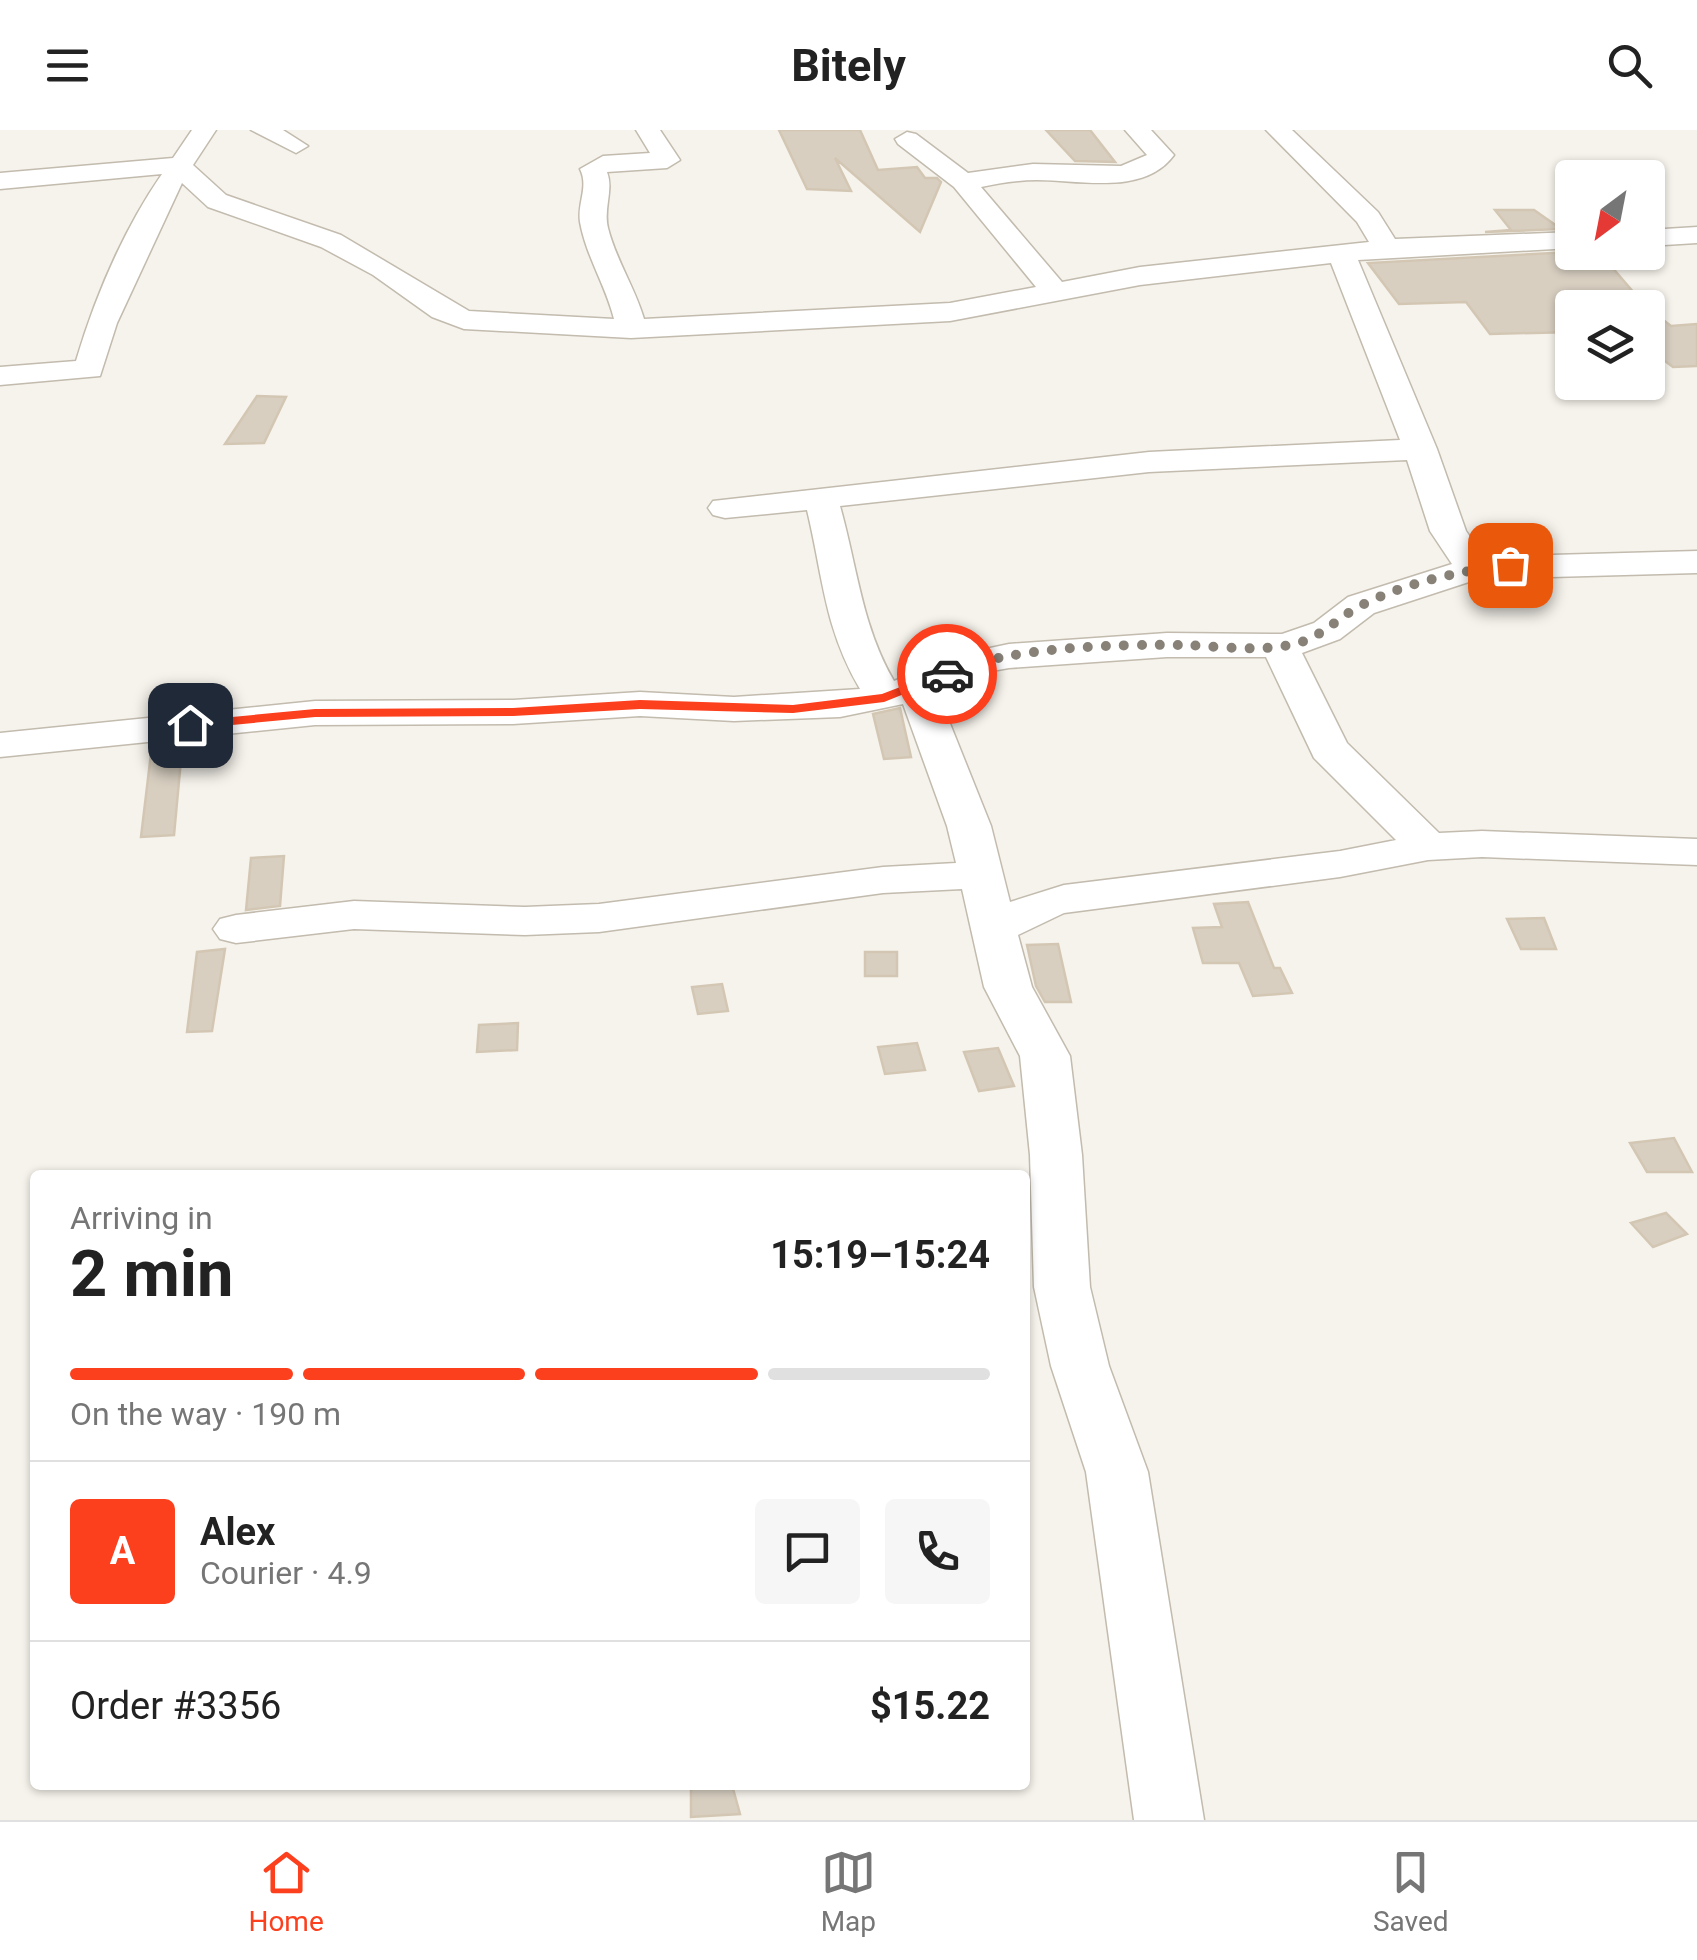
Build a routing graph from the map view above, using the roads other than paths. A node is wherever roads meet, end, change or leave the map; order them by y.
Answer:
1 (204, 130) edge
2 (263, 130) edge
3 (648, 130) edge
4 (1138, 130) edge
5 (1278, 130) edge
6 (907, 139) dead end
7 (296, 146) dead end
8 (180, 166) junction
9 (0, 181) edge
10 (963, 182) junction
11 (1697, 236) edge
12 (1665, 237) edge
13 (1555, 241) edge
14 (1386, 248) junction
15 (1341, 254) junction
16 (1054, 291) junction
17 (631, 329) junction
18 (0, 376) edge
19 (1420, 449) junction
20 (821, 498) junction
21 (726, 508) dead end
22 (1697, 562) edge
23 (1474, 570) junction
24 (1280, 646) junction
25 (900, 692) junction
26 (0, 745) edge
27 (1428, 848) junction
28 (1697, 852) edge
29 (987, 895) junction
30 (236, 929) dead end
31 (1169, 1820) edge

1 - 8 street
2 - 7 street
3 - 17 street
4 - 10 street
5 - 14 street
6 - 10 street
8 - 9 street
8 - 17 street
8 - 18 street
10 - 16 street
11 - 12 street
13 - 14 street
14 - 15 street
15 - 16 street
15 - 19 street
16 - 17 street
19 - 20 street
19 - 23 street
20 - 21 street
20 - 25 street
22 - 23 street
23 - 24 street
24 - 25 street
24 - 27 street
25 - 26 street
25 - 29 street
27 - 28 street
27 - 29 street
29 - 30 street
29 - 31 street

